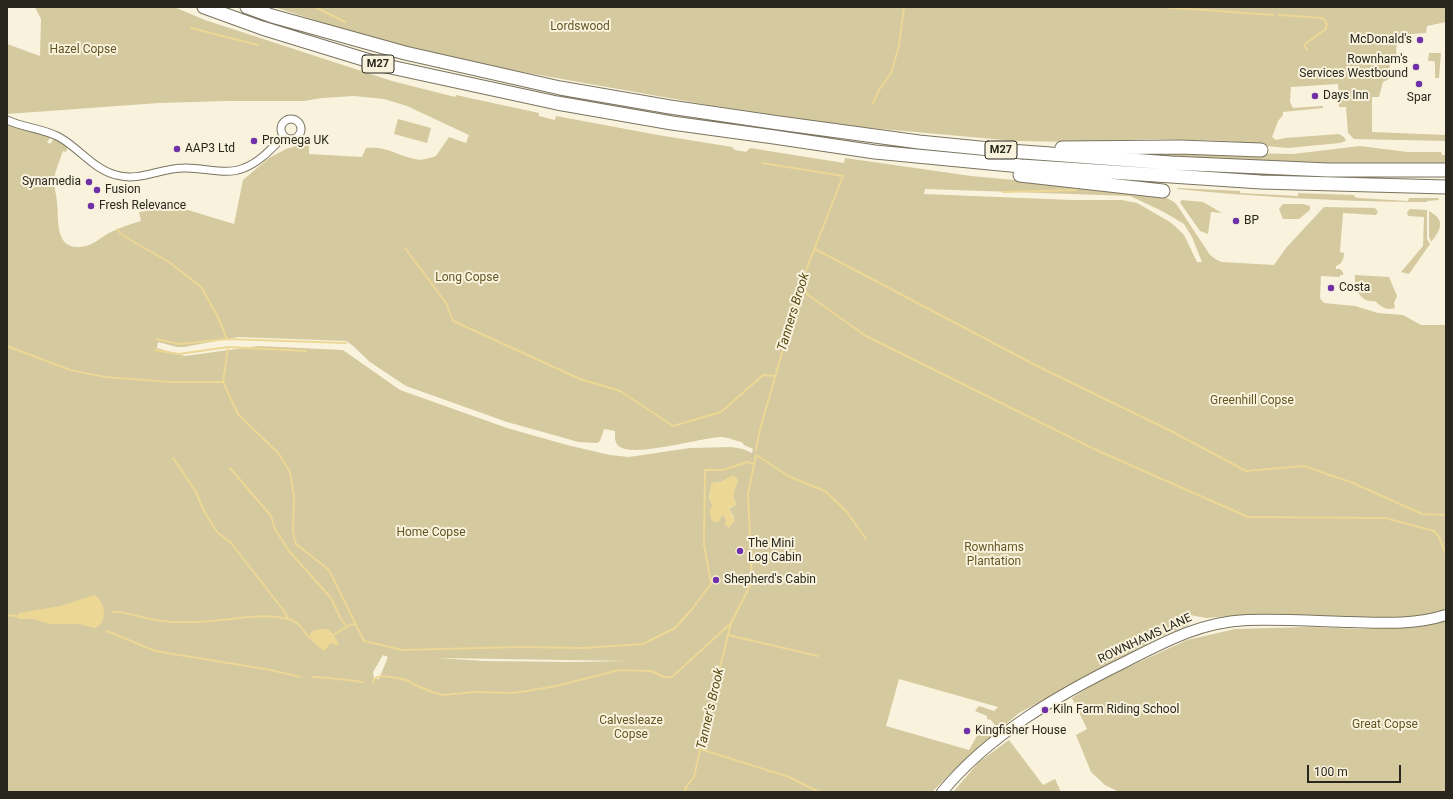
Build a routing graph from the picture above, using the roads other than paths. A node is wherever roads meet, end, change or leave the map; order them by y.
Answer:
1 (204, 7) edge
2 (247, 7) edge
3 (7, 120) edge
4 (284, 136) dead end
5 (1261, 150) dead end
6 (1010, 151) junction
7 (876, 152) junction
8 (1446, 170) edge
9 (1446, 187) edge
10 (1163, 191) dead end
11 (1446, 615) edge
12 (942, 792) edge

1 - 7 highway, M27
2 - 6 highway, M27
3 - 4 street
5 - 6 highway, M27
6 - 8 highway, M27
7 - 9 highway, M27
7 - 10 highway, M27
11 - 12 street, ROWNHAMS LANE

